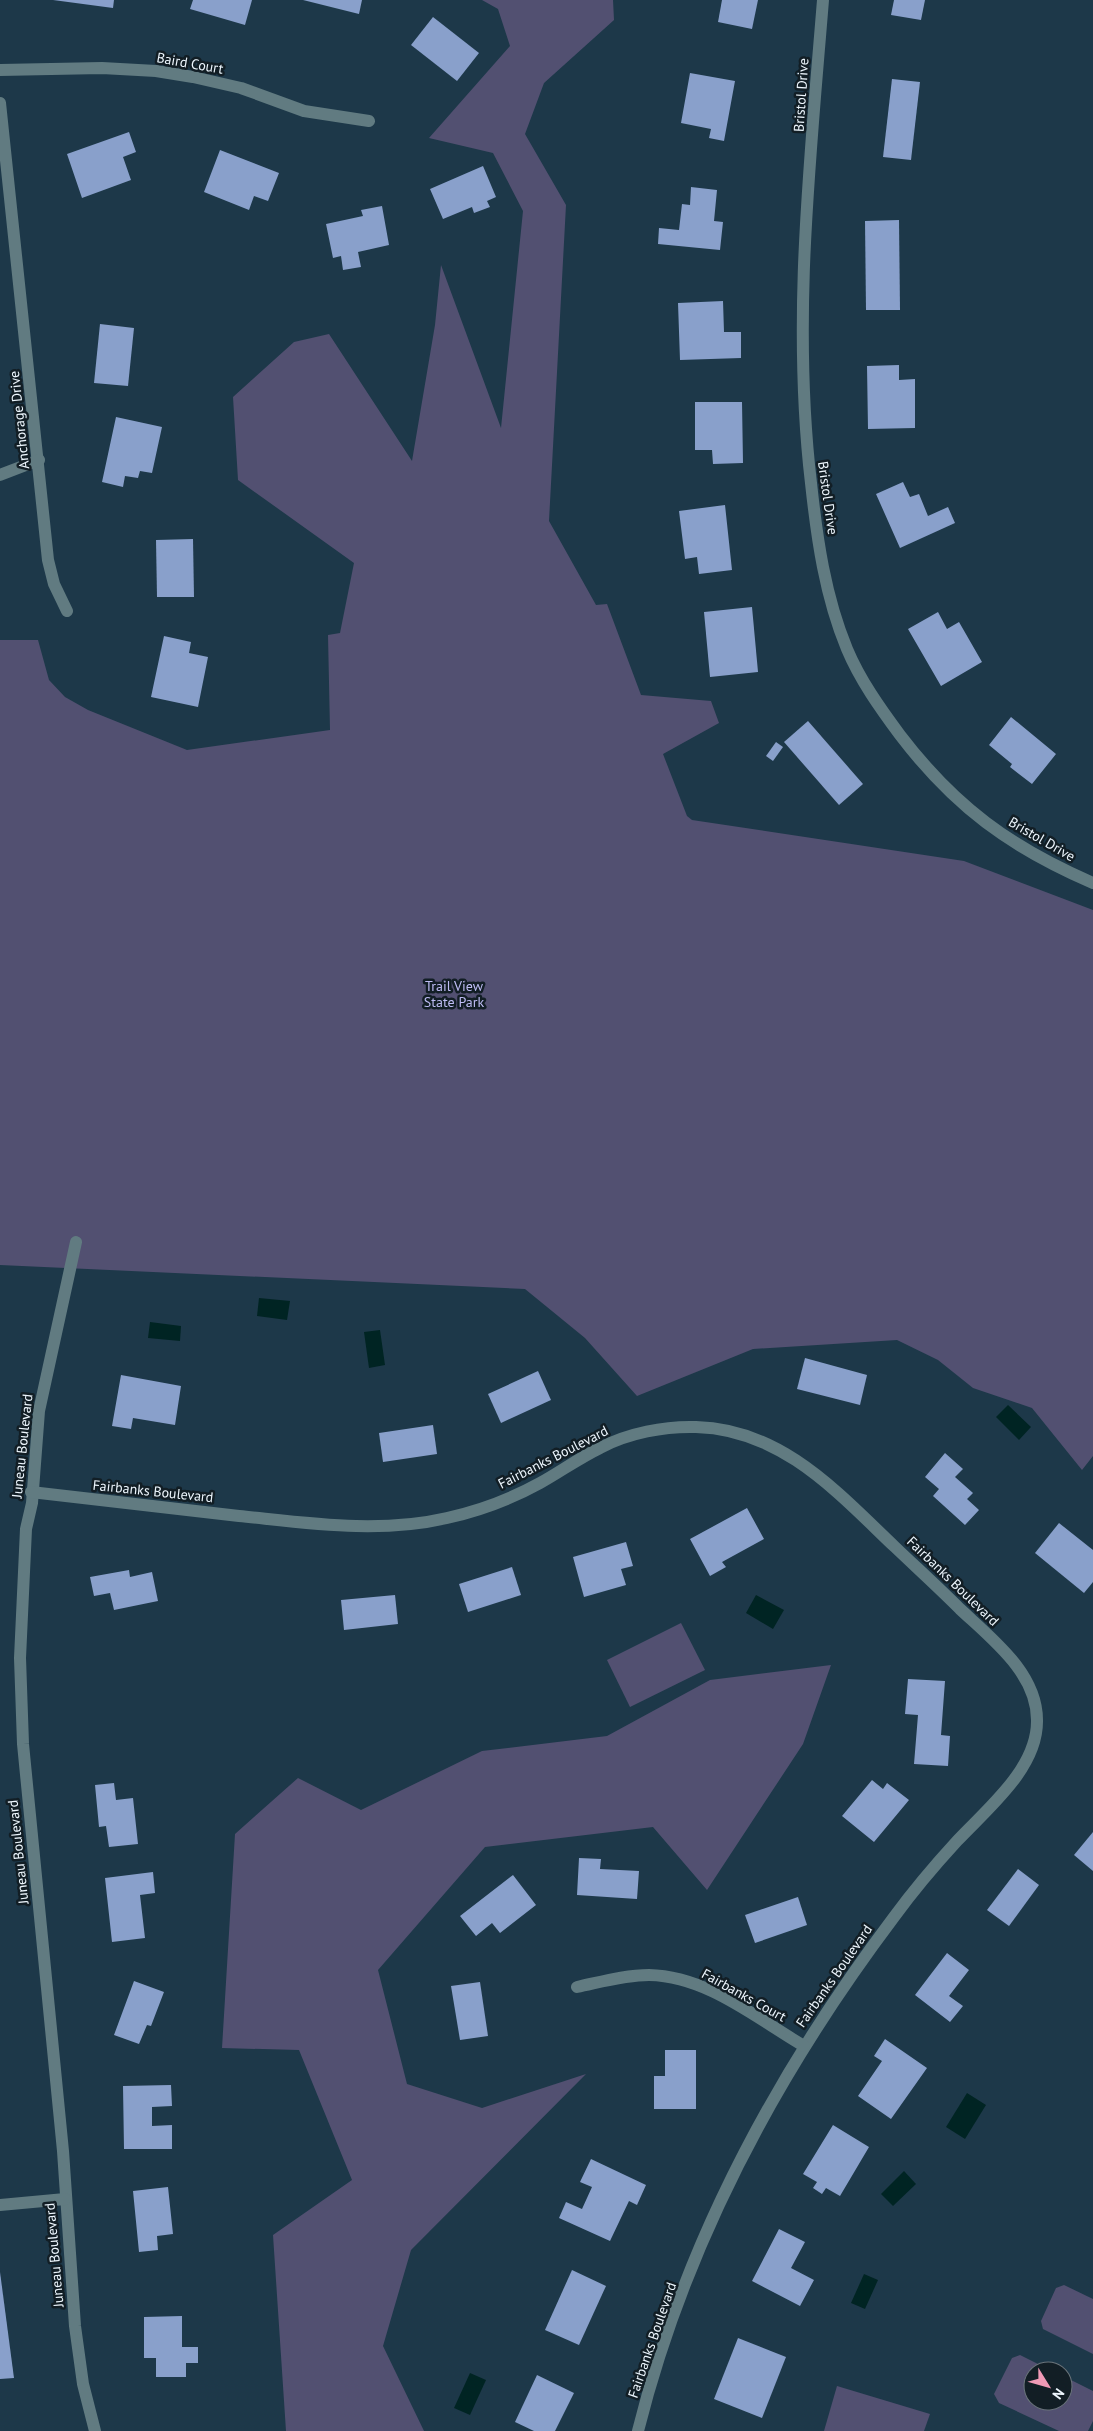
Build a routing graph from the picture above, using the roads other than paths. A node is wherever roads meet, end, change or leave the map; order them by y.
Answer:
1 (823, 0) edge
2 (0, 70) edge
3 (0, 103) edge
4 (370, 121) dead end
5 (38, 460) junction
6 (0, 475) edge
7 (68, 611) dead end
8 (1093, 883) edge
9 (76, 1242) dead end
10 (31, 1492) junction
11 (578, 1987) dead end
12 (804, 2046) junction
13 (65, 2199) junction
14 (0, 2205) edge
15 (95, 2431) edge
16 (638, 2431) edge

1 - 8 street, Bristol Drive
2 - 4 street, Baird Court
3 - 5 street, Anchorage Drive
5 - 6 street
5 - 7 street, Anchorage Drive
9 - 10 street, Juneau Boulevard
10 - 12 street, Fairbanks Boulevard
10 - 13 street, Juneau Boulevard
11 - 12 street, Fairbanks Court
12 - 16 street, Fairbanks Boulevard
13 - 14 street
13 - 15 street, Juneau Boulevard

